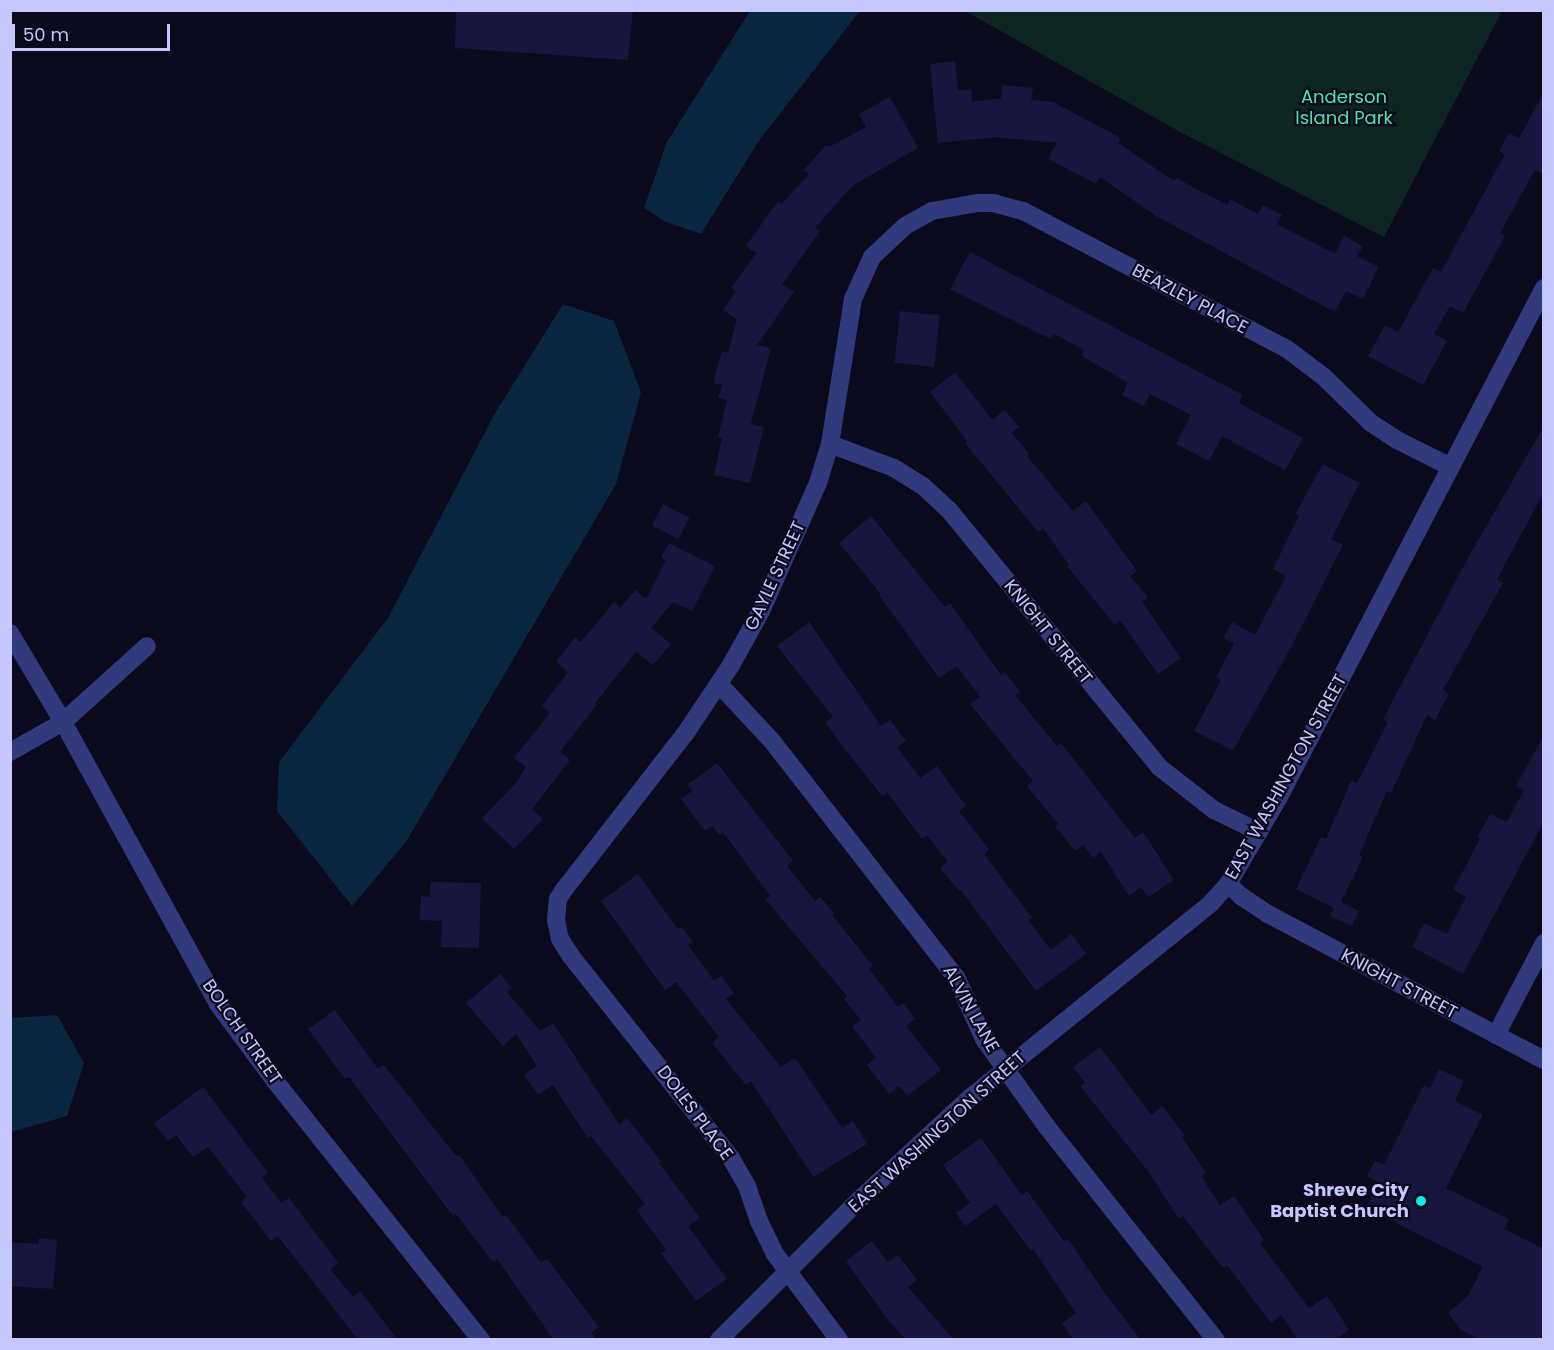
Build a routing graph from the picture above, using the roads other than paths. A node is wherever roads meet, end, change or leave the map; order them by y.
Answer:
1 (905, 226) joint
2 (1544, 288) edge
3 (830, 444) junction
4 (1450, 467) junction
5 (10, 633) edge
6 (147, 646) dead end
7 (719, 684) junction
8 (63, 722) junction
9 (10, 752) edge
10 (1259, 832) junction
11 (1228, 884) junction
12 (563, 891) joint
13 (1544, 943) edge
14 (1496, 1035) junction
15 (1544, 1060) edge
16 (1005, 1069) junction
17 (787, 1271) junction
18 (481, 1340) edge
19 (719, 1340) edge
20 (839, 1340) edge
21 (1216, 1340) edge

1 - 3 street, GAYLE STREET
1 - 4 street, BEAZLEY PLACE
2 - 4 street, EAST WASHINGTON STREET
3 - 7 street, GAYLE STREET
3 - 10 street, KNIGHT STREET
4 - 10 street, EAST WASHINGTON STREET
5 - 8 street, BOLCH STREET
6 - 8 street
7 - 12 street, GAYLE STREET
7 - 16 street, ALVIN LANE
8 - 9 street
8 - 18 street, BOLCH STREET
10 - 11 street, EAST WASHINGTON STREET
11 - 14 street, KNIGHT STREET
11 - 16 street, EAST WASHINGTON STREET
12 - 17 street, DOLES PLACE
13 - 14 street
14 - 15 street, KNIGHT STREET
16 - 17 street, EAST WASHINGTON STREET
16 - 21 street, ALVIN LANE
17 - 19 street, EAST WASHINGTON STREET
17 - 20 street, DOLES PLACE

